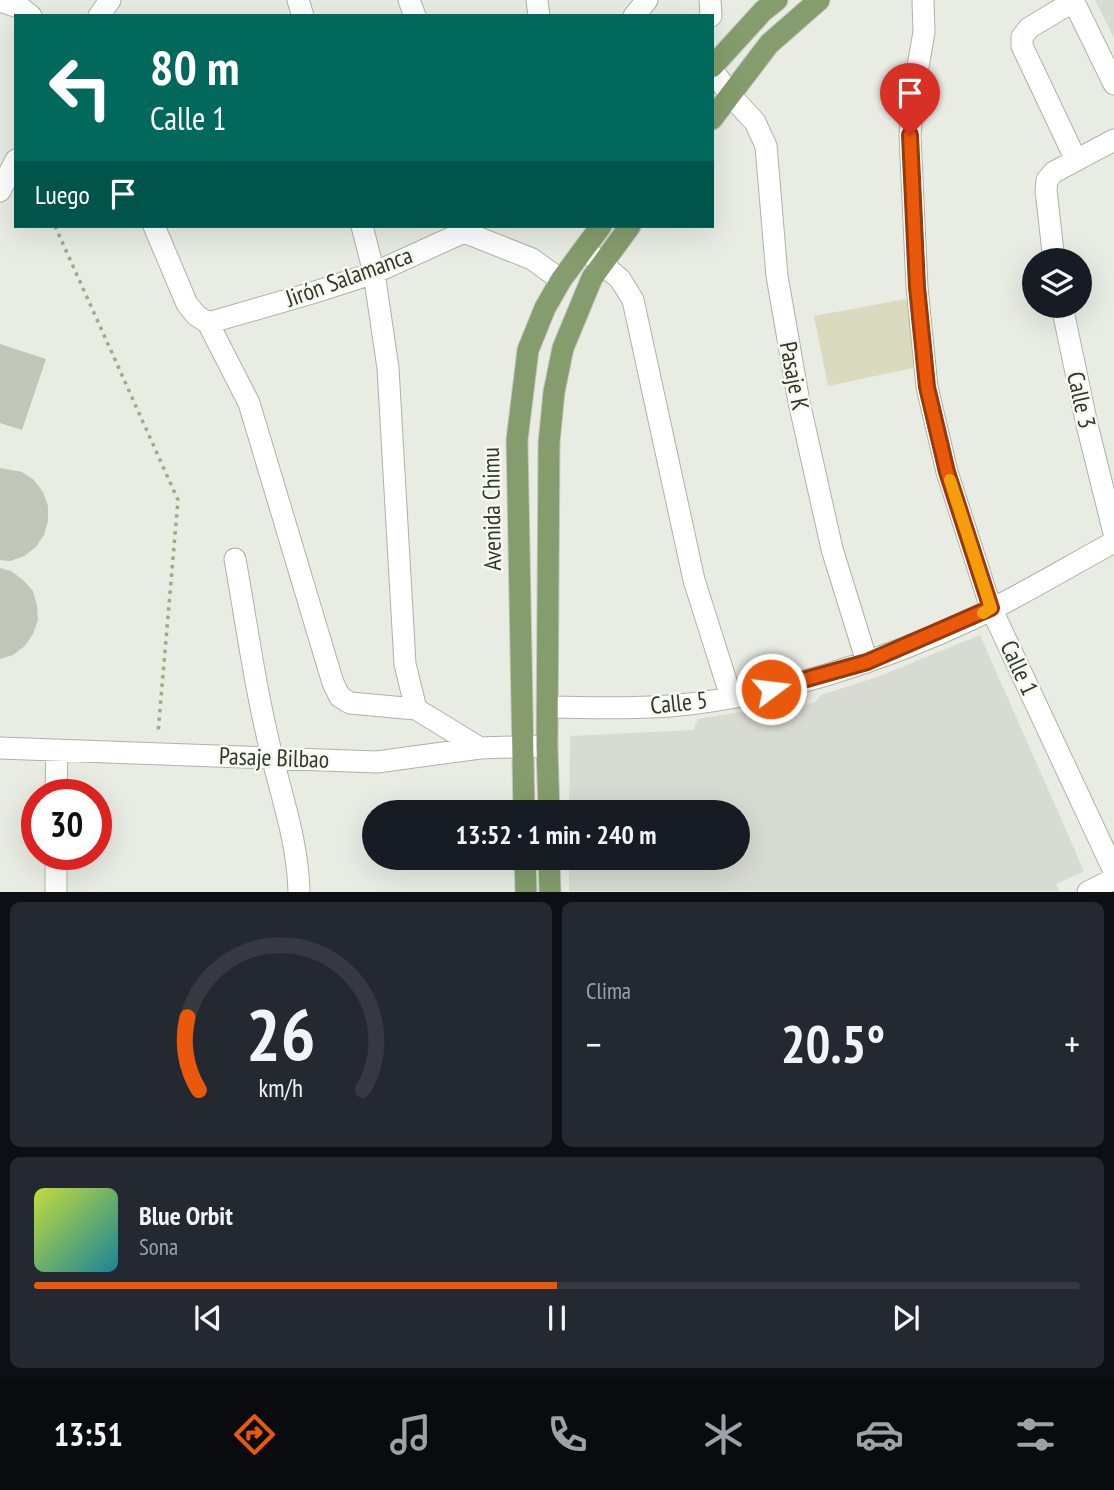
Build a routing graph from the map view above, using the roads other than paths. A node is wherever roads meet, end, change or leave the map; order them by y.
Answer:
1 (647, 0) edge
2 (776, 0) edge
3 (819, 0) edge
4 (923, 0) edge
5 (0, 1) edge
6 (1073, 1) edge
7 (28, 14) edge
8 (636, 14) edge
9 (714, 66) edge
10 (714, 71) edge
11 (1114, 84) edge
12 (730, 95) junction
13 (714, 116) edge
14 (1114, 140) edge
15 (1076, 160) junction
16 (14, 164) edge
17 (0, 191) edge
18 (155, 228) edge
19 (363, 228) edge
20 (600, 228) edge
21 (628, 228) edge
22 (466, 229) edge
23 (1053, 248) edge
24 (584, 249) junction
25 (603, 262) junction
26 (374, 273) junction
27 (561, 280) junction
28 (1064, 318) edge
29 (208, 323) junction
30 (1114, 533) edge
31 (1114, 542) edge
32 (235, 559) dead end
33 (991, 608) junction
34 (867, 662) junction
35 (732, 697) junction
36 (548, 707) junction
37 (416, 709) junction
38 (547, 746) junction
39 (523, 747) junction
40 (0, 748) edge
41 (480, 748) junction
42 (57, 750) junction
43 (272, 758) junction
44 (56, 779) edge
45 (524, 800) edge
46 (549, 800) edge
47 (56, 870) edge
48 (525, 870) edge
49 (550, 870) edge
50 (1114, 871) edge
51 (1114, 879) edge
52 (56, 891) edge
53 (299, 891) edge
54 (526, 891) edge
55 (550, 891) edge
56 (1088, 891) edge

1 - 8 street
2 - 9 main road
3 - 12 main road
4 - 33 street, Calle 1
5 - 7 street
6 - 11 street
6 - 15 street
10 - 12 street, Pasaje K
12 - 13 main road
12 - 34 street, Pasaje K
14 - 15 street
15 - 23 street
16 - 17 street
18 - 29 street
19 - 26 street
20 - 24 main road, Avenida Chimu
21 - 25 main road
22 - 26 street, Jirón Salamanca
22 - 27 street, Jirón Salamanca
24 - 25 street
24 - 27 main road, Avenida Chimu
25 - 35 street
25 - 36 main road
26 - 29 street, Jirón Salamanca
26 - 37 street
27 - 39 main road, Avenida Chimu
28 - 30 street, Calle 3
29 - 37 street
31 - 33 street, Calle 5
32 - 43 street
33 - 34 street, Calle 5
33 - 50 street, Calle 1
34 - 35 street, Calle 5
35 - 36 street, Calle 5
36 - 38 main road
37 - 41 street
38 - 39 street, Pasaje Bilbao
38 - 46 main road
39 - 41 street, Pasaje Bilbao
39 - 45 main road, Avenida Chimu
40 - 42 street, Pasaje Bilbao
41 - 43 street, Pasaje Bilbao
42 - 43 street, Pasaje Bilbao
42 - 44 street
43 - 53 street
47 - 52 street
48 - 54 main road
49 - 55 main road
51 - 56 street

